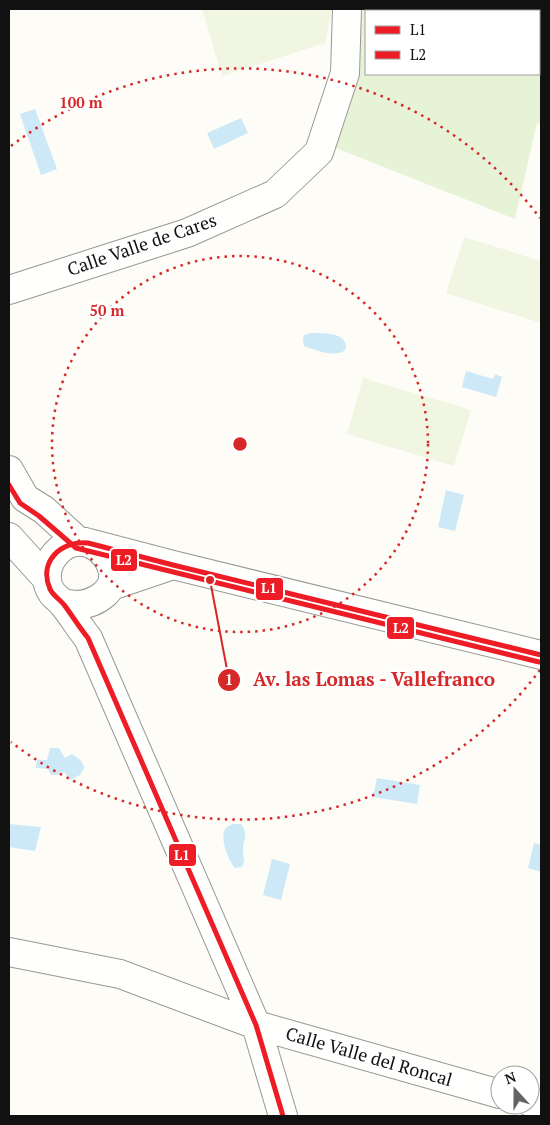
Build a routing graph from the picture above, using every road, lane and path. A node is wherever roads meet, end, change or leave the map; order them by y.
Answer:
1 (347, 9) edge
2 (9, 290) edge
3 (9, 470) edge
4 (17, 499) edge
5 (9, 537) edge
6 (83, 542) junction
7 (173, 565) junction
8 (47, 579) junction
9 (111, 586) junction
10 (62, 604) junction
11 (541, 655) edge
12 (9, 952) edge
13 (256, 1025) junction
14 (490, 1091) edge
15 (283, 1116) edge

1 - 2 street, Calle Valle de Cares
3 - 4 street
4 - 6 street
5 - 8 street
6 - 7 street
6 - 8 street
6 - 9 street
7 - 9 street
7 - 11 street
8 - 10 street
9 - 10 street
10 - 13 street
12 - 13 street, Calle Valle del Roncal
13 - 14 street, Calle Valle del Roncal
13 - 15 street

